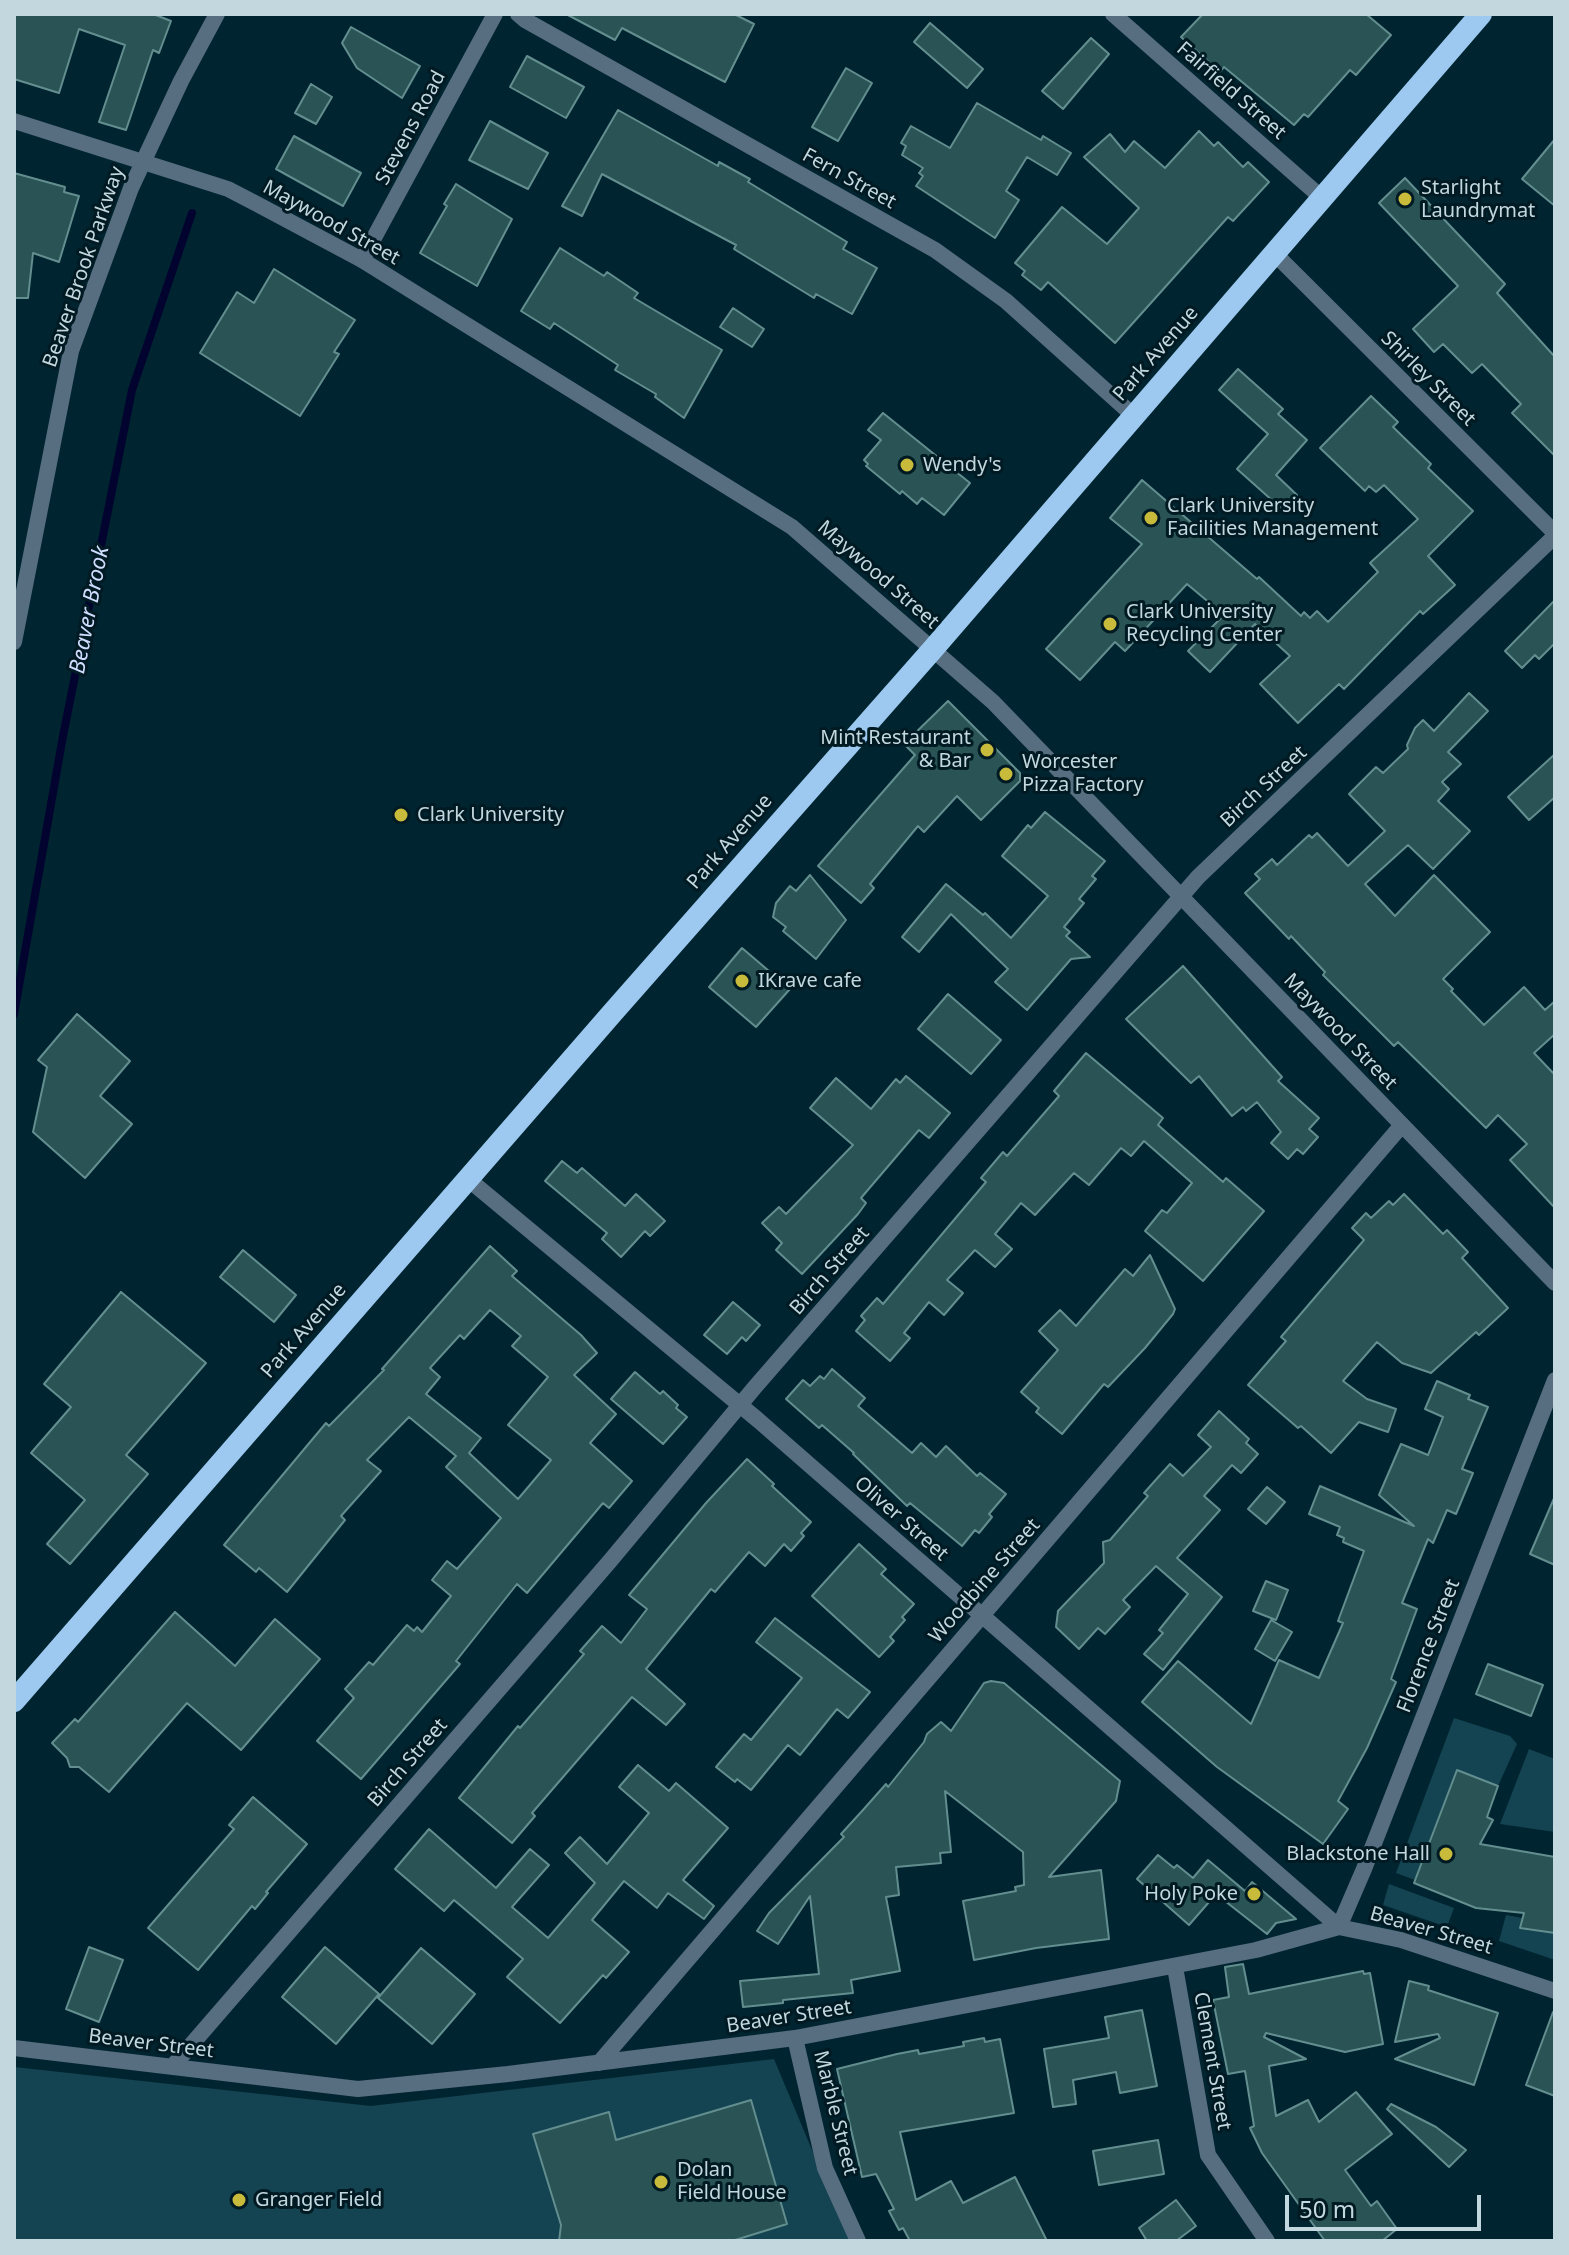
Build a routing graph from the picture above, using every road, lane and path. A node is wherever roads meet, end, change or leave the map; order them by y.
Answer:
1 (217, 14) edge
2 (495, 14) edge
3 (518, 14) edge
4 (1113, 14) edge
5 (1481, 14) edge
6 (14, 121) edge
7 (142, 162) junction
8 (1322, 198) junction
9 (1274, 253) junction
10 (362, 260) junction
11 (1134, 416) junction
12 (1555, 534) edge
13 (14, 642) edge
14 (933, 649) junction
15 (1181, 896) junction
16 (1402, 1125) junction
17 (468, 1179) junction
18 (1555, 1283) edge
19 (1555, 1380) edge
20 (739, 1405) junction
21 (981, 1616) junction
22 (14, 1701) edge
23 (1339, 1927) junction
24 (1175, 1967) junction
25 (1555, 1991) edge
26 (795, 2038) junction
27 (17, 2048) edge
28 (599, 2063) junction
29 (172, 2067) junction
30 (858, 2241) edge
31 (1267, 2241) edge

1 - 7 street, Beaver Brook Parkway
2 - 10 street, Stevens Road
3 - 11 street, Fern Street
4 - 8 street, Fairfield Street
5 - 8 highway, Park Avenue
6 - 7 street, Maywood Street
7 - 10 street, Maywood Street
7 - 13 street, Beaver Brook Parkway
8 - 9 highway, Park Avenue
9 - 11 highway, Park Avenue
9 - 12 street, Shirley Street
10 - 14 street, Maywood Street
11 - 14 highway, Park Avenue
12 - 15 street, Birch Street
14 - 15 street, Maywood Street
14 - 17 highway, Park Avenue
15 - 16 street, Maywood Street
15 - 20 street, Birch Street
16 - 18 street, Maywood Street
16 - 21 street, Woodbine Street
17 - 20 street, Oliver Street
17 - 22 highway, Park Avenue
19 - 23 street, Florence Street
20 - 21 street, Oliver Street
20 - 29 street, Birch Street
21 - 23 street, Oliver Street
21 - 28 street, Woodbine Street
23 - 24 street, Beaver Street
23 - 25 street, Beaver Street
24 - 26 street, Beaver Street
24 - 31 street, Clement Street
26 - 28 street, Beaver Street
26 - 30 street, Marble Street
27 - 29 street, Beaver Street
28 - 29 street, Beaver Street

